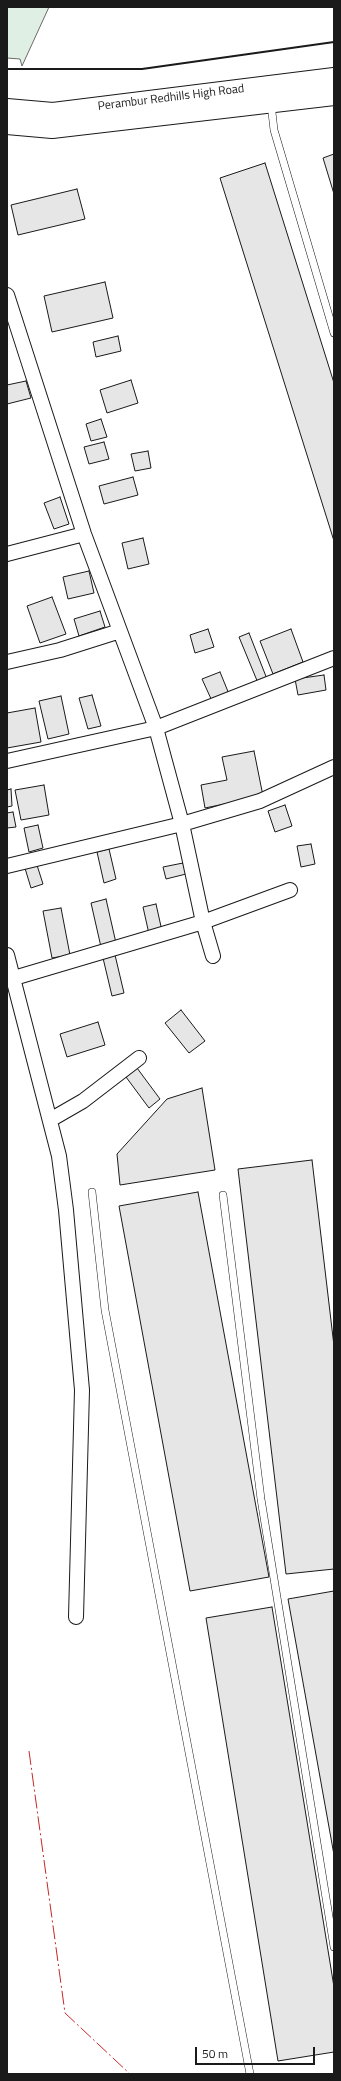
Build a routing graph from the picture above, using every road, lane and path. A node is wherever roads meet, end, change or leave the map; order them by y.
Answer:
1 (334, 78) edge
2 (334, 95) edge
3 (271, 102) junction
4 (7, 109) edge
5 (7, 124) edge
6 (7, 295) edge
7 (334, 333) edge
8 (84, 534) junction
9 (7, 554) edge
10 (120, 631) junction
11 (334, 658) edge
12 (7, 662) edge
13 (156, 728) junction
14 (7, 761) edge
15 (334, 767) edge
16 (182, 824) junction
17 (7, 866) edge
18 (290, 890) dead end
19 (203, 922) junction
20 (7, 955) edge
21 (213, 956) dead end
22 (14, 978) junction
23 (139, 1058) dead end
24 (50, 1120) junction
25 (92, 1192) dead end
26 (223, 1195) dead end
27 (76, 1617) dead end
28 (334, 1947) edge
29 (250, 2074) edge

1 - 4 main road, Perambur Redhills High Road
2 - 3 main road, Perambur Redhills High Road
3 - 5 main road, Perambur Redhills High Road
3 - 7 lane
6 - 8 street
8 - 9 street
8 - 10 street
10 - 12 street
10 - 13 street
11 - 13 street
13 - 14 street
13 - 16 street
15 - 16 street
16 - 17 street
16 - 19 street
18 - 19 street
19 - 21 street
19 - 22 street
20 - 22 street
22 - 24 street
23 - 24 street
24 - 27 street
25 - 29 lane
26 - 28 lane

